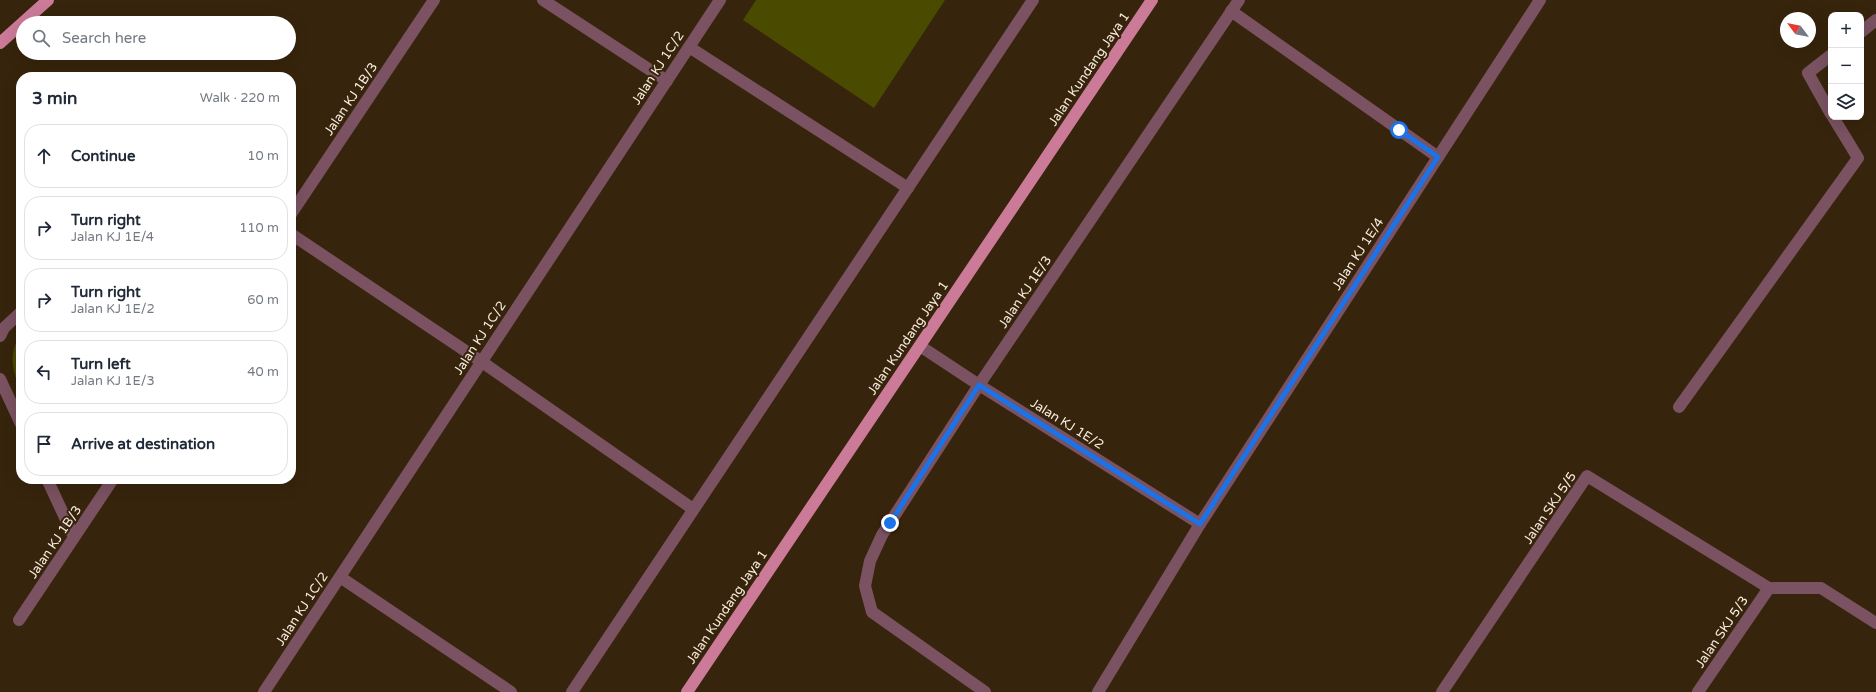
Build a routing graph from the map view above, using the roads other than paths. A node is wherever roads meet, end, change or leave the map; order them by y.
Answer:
1 (48, 0) edge
2 (434, 0) edge
3 (543, 0) edge
4 (720, 0) edge
5 (1033, 0) edge
6 (1152, 0) edge
7 (1239, 0) edge
8 (1540, 0) edge
9 (1231, 11) junction
10 (30, 16) edge
11 (1876, 20) edge
12 (16, 29) edge
13 (1864, 30) edge
14 (0, 43) edge
15 (689, 47) junction
16 (1828, 57) edge
17 (667, 81) junction
18 (1828, 109) edge
19 (1835, 120) edge
20 (1438, 157) junction
21 (908, 188) junction
22 (296, 207) edge
23 (296, 237) edge
24 (16, 317) edge
25 (0, 336) edge
26 (920, 346) junction
27 (482, 362) junction
28 (0, 379) edge
29 (979, 385) junction
30 (1679, 407) dead end
31 (16, 413) edge
32 (49, 484) edge
33 (111, 484) edge
34 (693, 510) junction
35 (1200, 524) junction
36 (74, 537) junction
37 (340, 577) junction
38 (1769, 588) junction
39 (19, 620) dead end
40 (1876, 623) edge
41 (264, 692) edge
42 (511, 692) edge
43 (572, 692) edge
44 (687, 692) edge
45 (984, 692) edge
46 (1098, 692) edge
47 (1442, 692) edge
48 (1698, 692) edge

1 - 10 main road
2 - 22 street, Jalan KJ 1B/3
3 - 17 street
4 - 15 street, Jalan KJ 1C/2
5 - 21 street
6 - 26 main road, Jalan Kundang Jaya 1
7 - 9 street, Jalan KJ 1E/3
8 - 20 street, Jalan KJ 1E/4
9 - 20 street
9 - 29 street, Jalan KJ 1E/3
11 - 13 street
12 - 14 main road
15 - 17 street, Jalan KJ 1C/2
15 - 21 street
16 - 18 street
17 - 27 street, Jalan KJ 1C/2
19 - 30 street
20 - 35 street, Jalan KJ 1E/4
21 - 34 street
23 - 27 street
24 - 25 street
26 - 29 street, Jalan KJ 1E/2
26 - 44 main road, Jalan Kundang Jaya 1
27 - 34 street
27 - 37 street, Jalan KJ 1C/2
28 - 31 street
29 - 35 street, Jalan KJ 1E/2
29 - 45 street, Jalan KJ 1E/3
32 - 36 street
33 - 36 street, Jalan KJ 1B/3
34 - 43 street
35 - 46 street, Jalan KJ 1E/4
36 - 39 street, Jalan KJ 1B/3
37 - 41 street, Jalan KJ 1C/2
37 - 42 street
38 - 40 street
38 - 47 street, Jalan SKJ 5/5
38 - 48 street, Jalan SKJ 5/3

